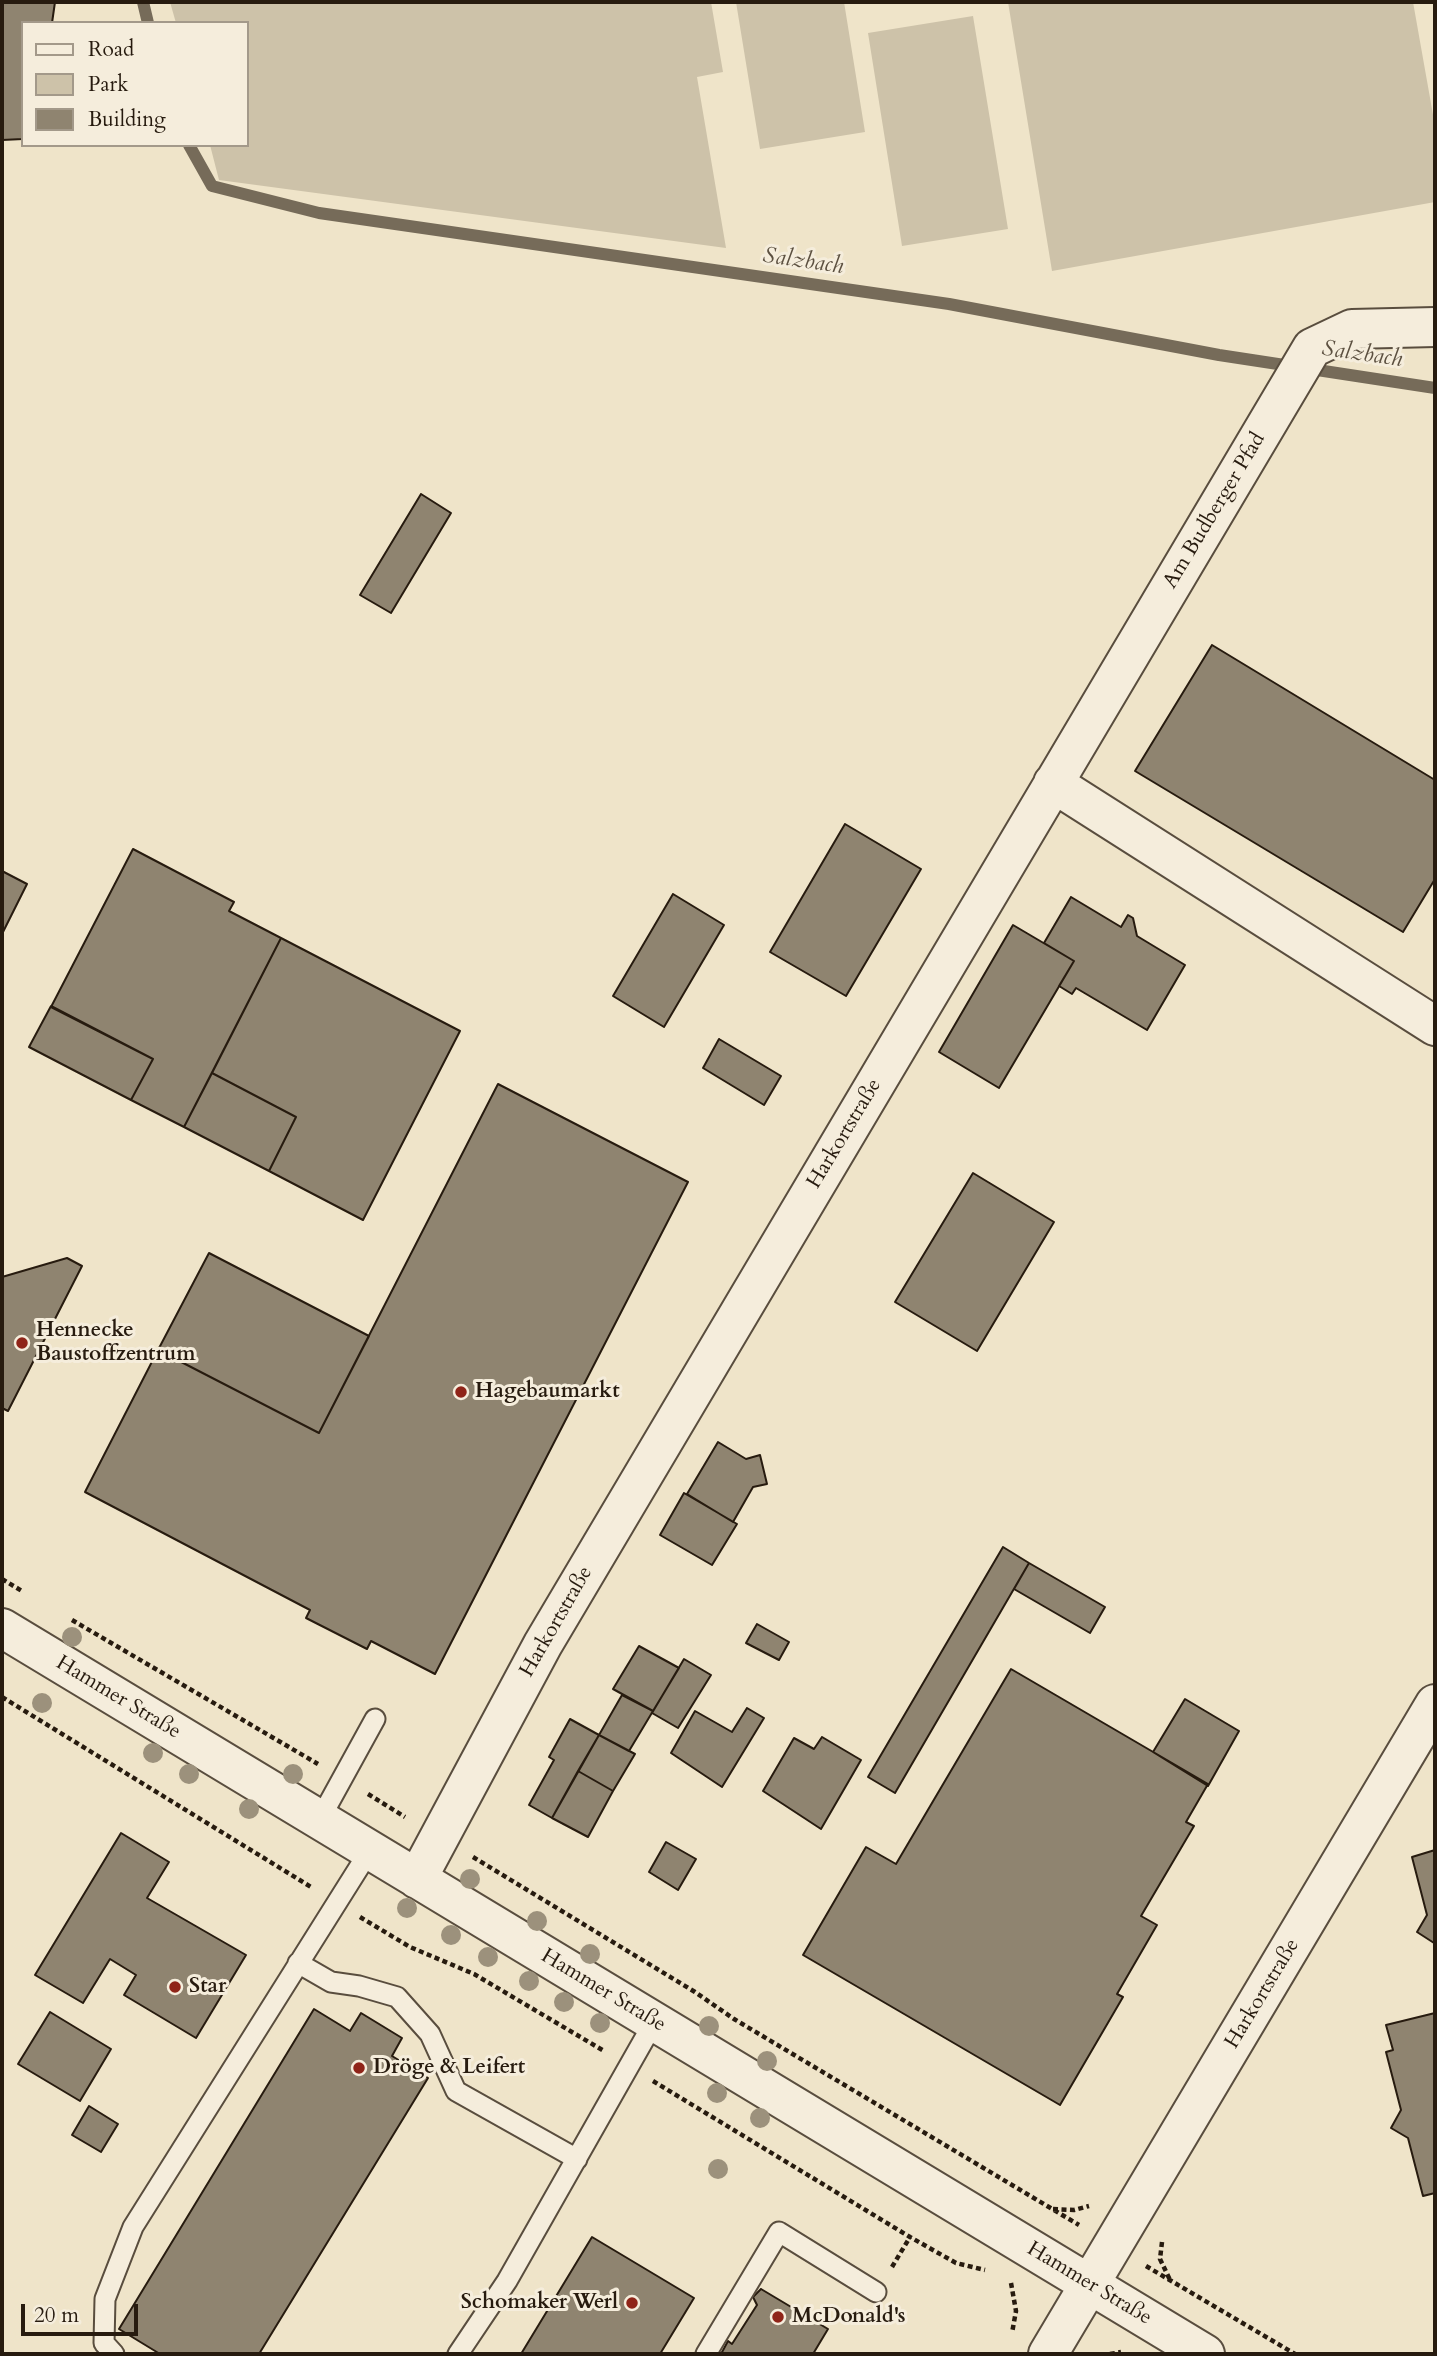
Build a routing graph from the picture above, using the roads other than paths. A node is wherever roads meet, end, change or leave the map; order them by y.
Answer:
1 (1435, 327) edge
2 (1053, 783) junction
3 (1435, 1026) edge
4 (2, 1628) edge
5 (1435, 1704) edge
6 (375, 1719) dead end
7 (320, 1819) junction
8 (370, 1850) junction
9 (417, 1879) junction
10 (299, 1963) junction
11 (654, 2022) junction
12 (577, 2159) junction
13 (1091, 2285) junction
14 (876, 2292) dead end
15 (114, 2354) edge
16 (458, 2354) edge
17 (706, 2354) edge
18 (1048, 2354) edge
19 (1205, 2354) edge

1 - 2 street, Am Budberger Pfad
2 - 3 street
2 - 9 street, Harkortstraße
4 - 7 street, Hammer Straße
5 - 13 street, Harkortstraße
6 - 7 lane
7 - 8 street, Hammer Straße
8 - 9 street, Hammer Straße
8 - 10 lane
9 - 11 street, Hammer Straße
10 - 12 lane
10 - 15 lane
11 - 12 lane
11 - 13 street, Hammer Straße
12 - 16 lane
13 - 18 street, Harkortstraße
13 - 19 street, Hammer Straße
14 - 17 lane

